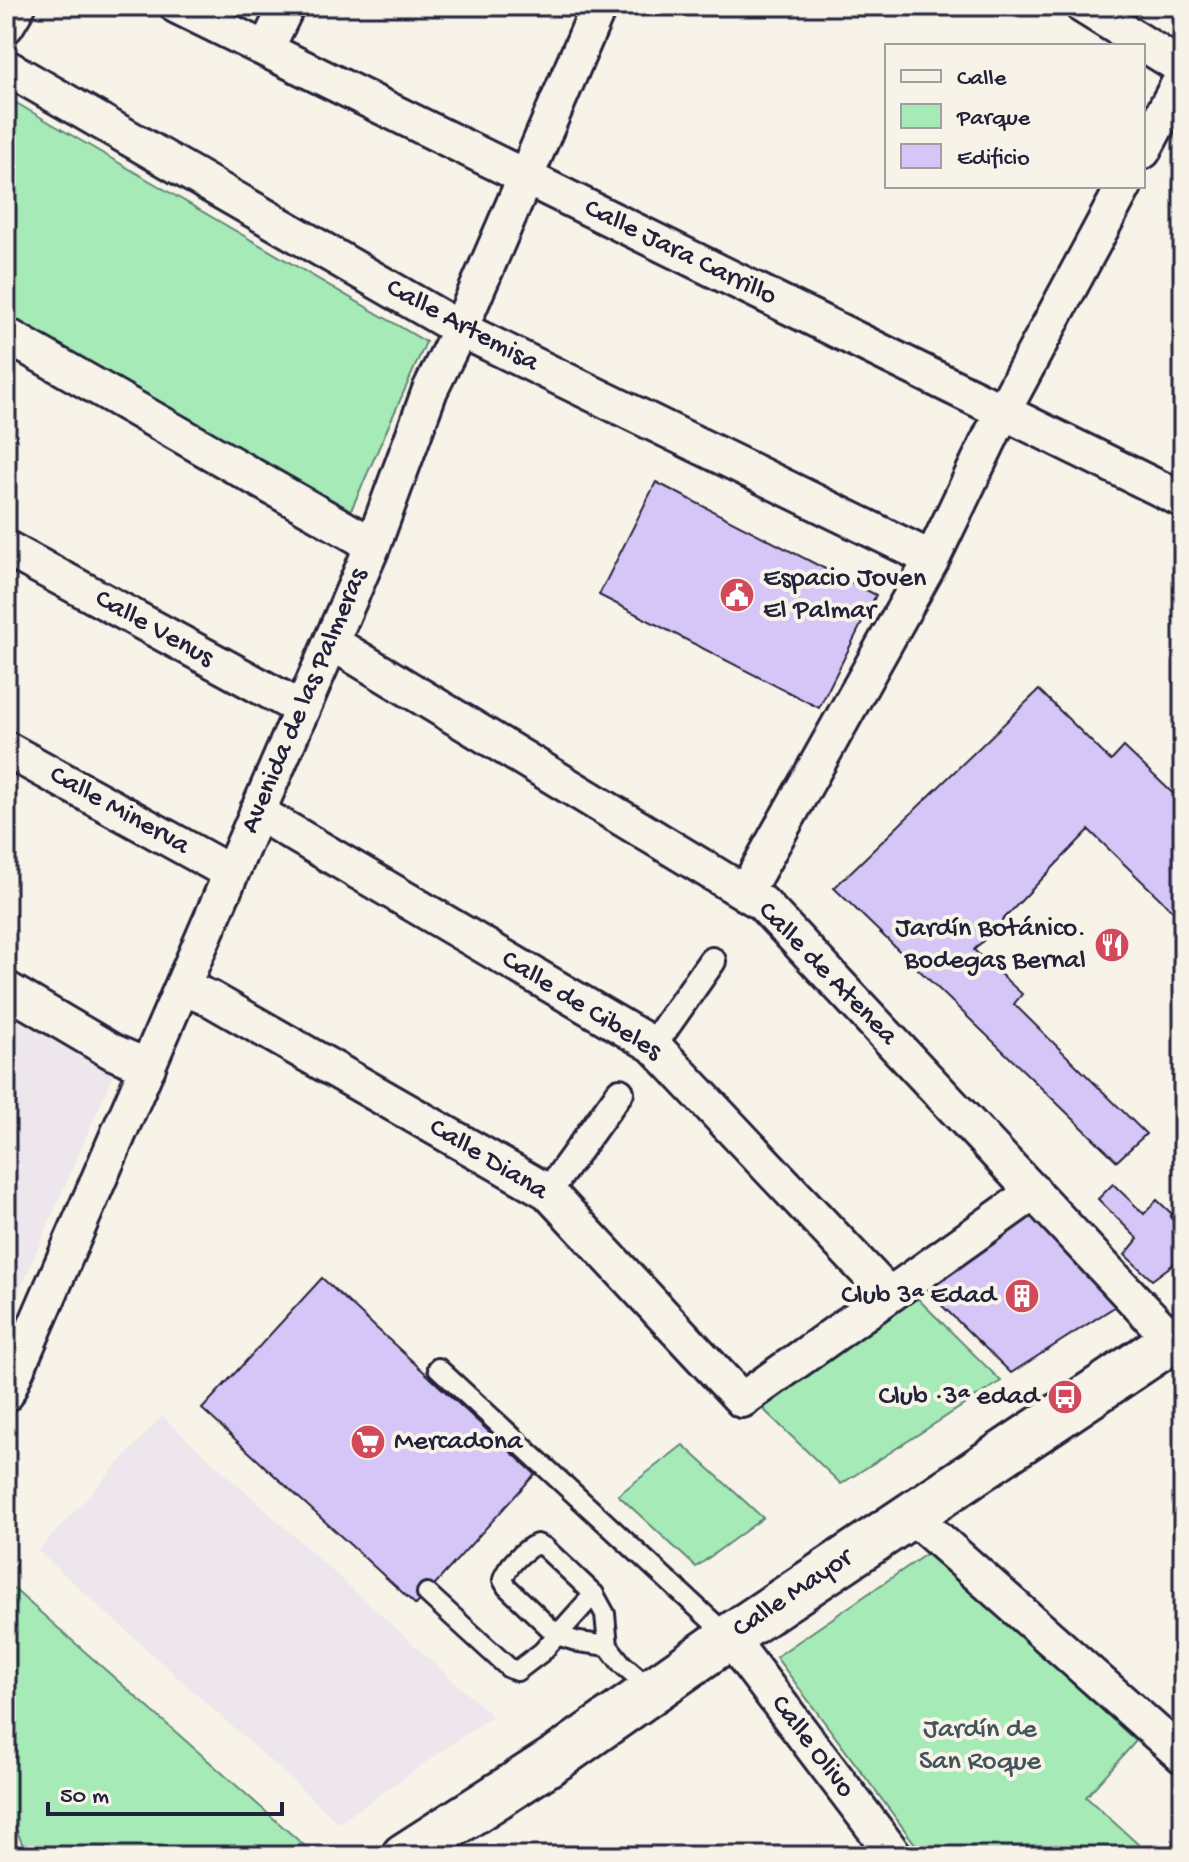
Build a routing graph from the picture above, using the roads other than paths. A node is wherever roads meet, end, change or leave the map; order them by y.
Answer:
1 (18, 6) edge
2 (177, 6) edge
3 (287, 6) edge
4 (599, 6) edge
5 (1083, 6) edge
6 (6, 26) edge
7 (1144, 44) edge
8 (1145, 44) edge
9 (266, 49) junction
10 (6, 67) edge
11 (1183, 68) edge
12 (1183, 76) edge
13 (1145, 147) edge
14 (525, 177) junction
15 (1123, 188) edge
16 (460, 329) junction
17 (6, 335) edge
18 (1002, 413) junction
19 (1183, 500) edge
20 (373, 545) junction
21 (6, 548) edge
22 (932, 559) junction
23 (331, 642) junction
24 (302, 709) junction
25 (6, 749) edge
26 (257, 812) junction
27 (231, 873) junction
28 (745, 893) junction
29 (712, 961) dead end
30 (182, 987) junction
31 (6, 989) edge
32 (653, 1045) junction
33 (148, 1067) junction
34 (620, 1092) dead end
35 (548, 1192) junction
36 (1034, 1192) junction
37 (889, 1295) junction
38 (1178, 1337) edge
39 (438, 1368) dead end
40 (6, 1394) edge
41 (911, 1515) junction
42 (427, 1593) dead end
43 (594, 1594) junction
44 (557, 1635) junction
45 (729, 1637) junction
46 (608, 1646) junction
47 (652, 1690) junction
48 (1183, 1756) edge
49 (404, 1856) edge
50 (895, 1856) edge

1 - 6 street
2 - 9 street, Calle Jara Carrillo
3 - 9 street
4 - 14 street, Avenida de las Palmeras
5 - 7 street
8 - 11 street
9 - 14 street, Calle Jara Carrillo
10 - 16 street, Calle Artemisa
12 - 13 street
14 - 16 street, Avenida de las Palmeras
14 - 18 street, Calle Jara Carrillo
15 - 18 street
16 - 20 street, Avenida de las Palmeras
16 - 22 street, Calle Artemisa
17 - 20 street
18 - 19 street, Calle Jara Carrillo
18 - 22 street
20 - 23 street, Avenida de las Palmeras
21 - 24 street, Calle Venus
22 - 28 street
23 - 24 street, Avenida de las Palmeras
23 - 28 street, Calle de Atenea
24 - 26 street, Avenida de las Palmeras
25 - 27 street, Calle Minerva
26 - 27 street, Avenida de las Palmeras
26 - 32 street, Calle de Cibeles
27 - 30 street, Avenida de las Palmeras
28 - 36 street, Calle de Atenea
29 - 32 street
30 - 33 street, Avenida de las Palmeras
30 - 35 street, Calle Diana
31 - 33 street
32 - 37 street, Calle de Cibeles
33 - 40 street, Avenida de las Palmeras
34 - 35 street
35 - 37 street, Calle Diana
36 - 37 street
36 - 38 street, Calle de Atenea
38 - 41 street, Calle Mayor
39 - 45 lane
41 - 45 street, Calle Mayor
41 - 48 street
42 - 44 lane
43 - 44 lane
43 - 44 lane
43 - 46 lane
44 - 46 lane
45 - 47 street, Calle Mayor
45 - 50 street, Calle Olivo
46 - 47 lane
47 - 49 street, Calle Mayor

